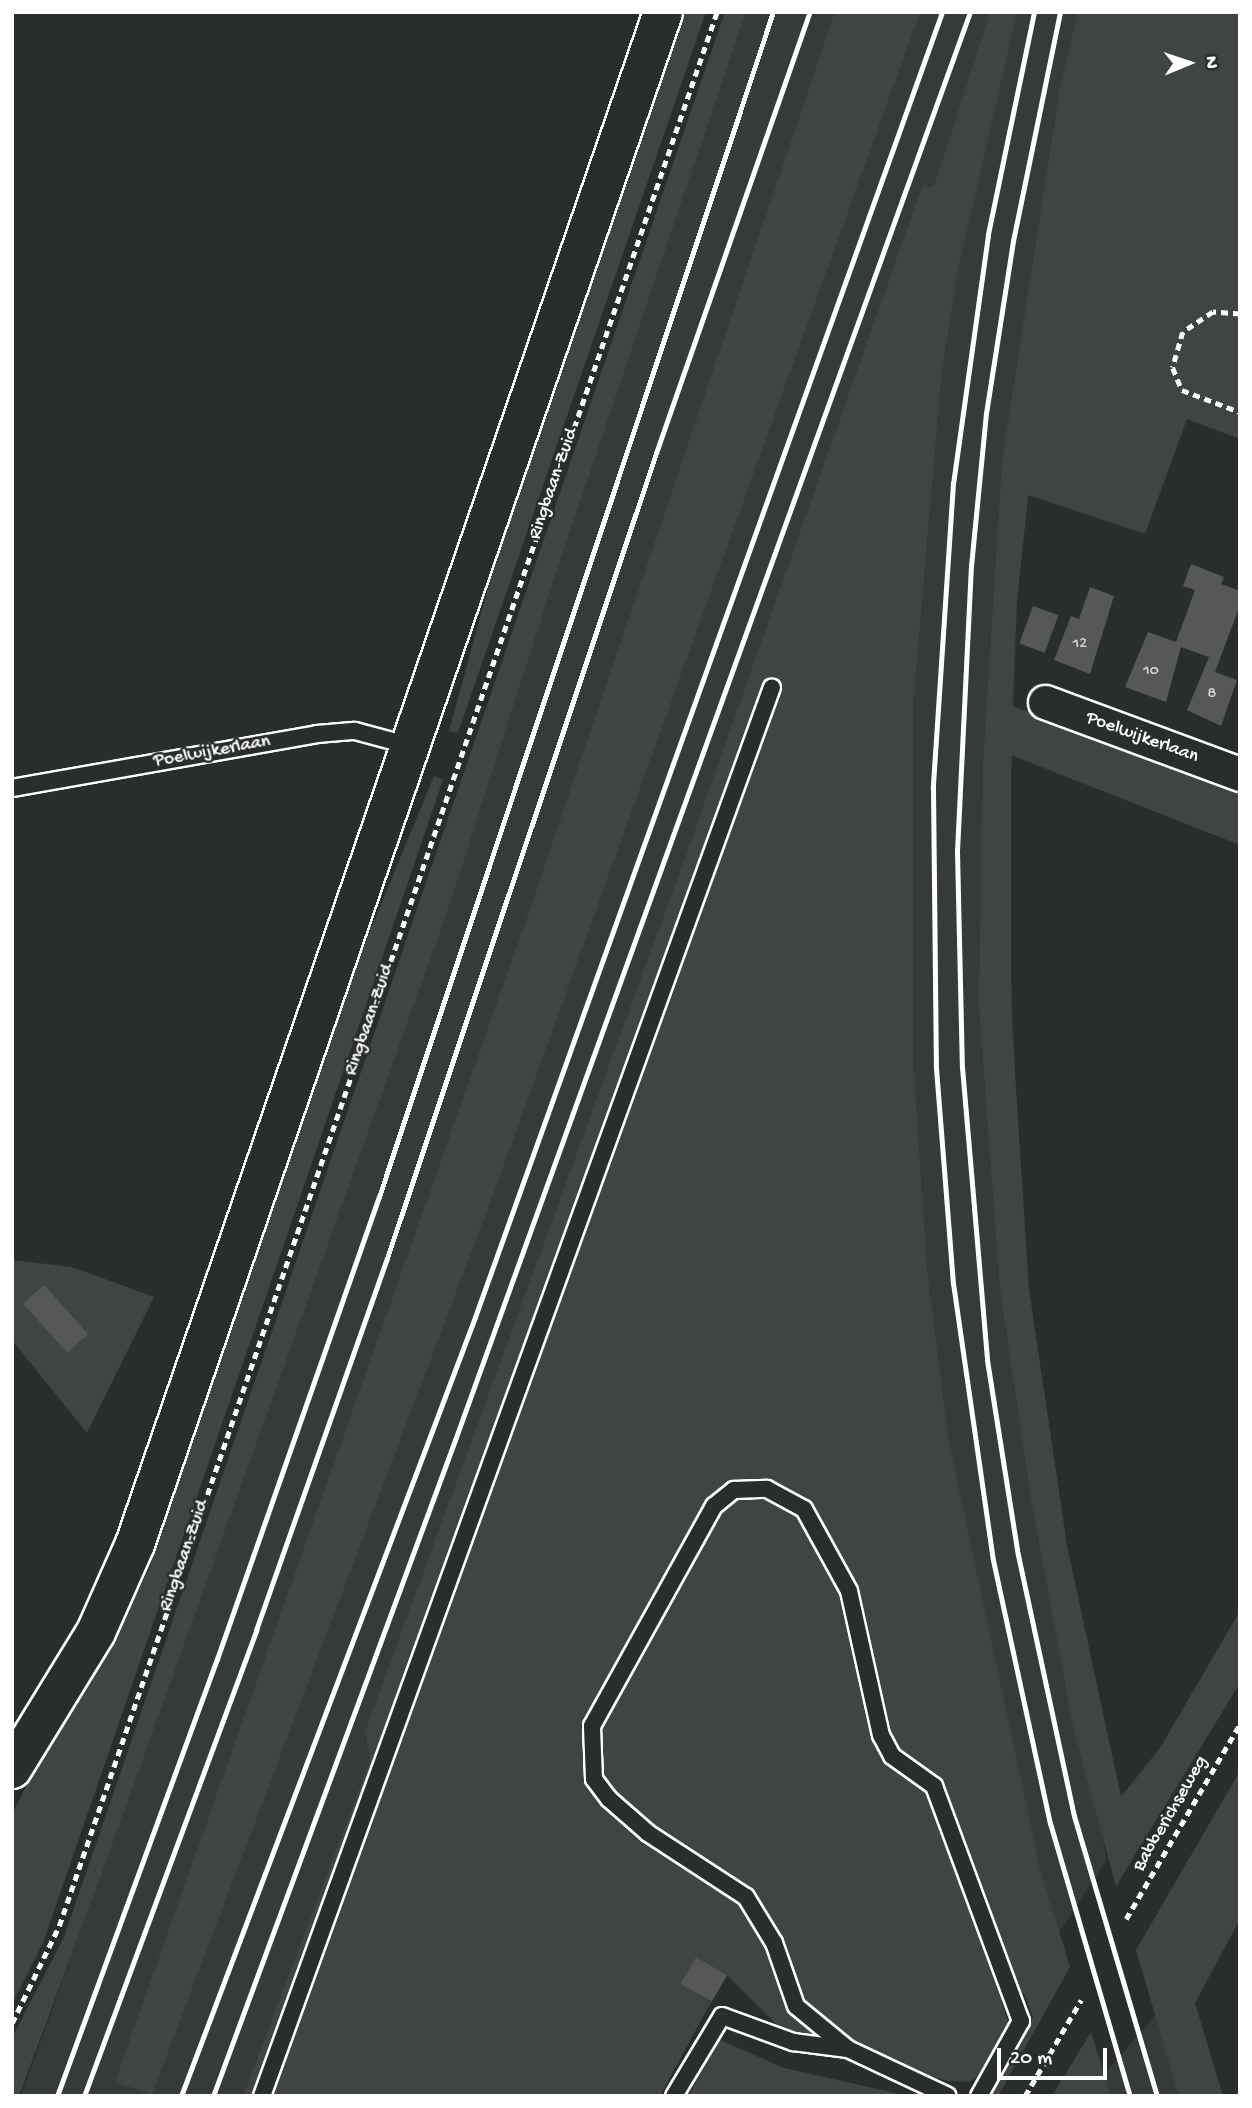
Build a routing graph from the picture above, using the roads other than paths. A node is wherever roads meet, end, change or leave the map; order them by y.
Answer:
1 (663, 12) edge
2 (772, 687) dead end
3 (1045, 702) dead end
4 (411, 746) junction
5 (1240, 774) edge
6 (12, 788) edge
7 (12, 1769) edge
8 (848, 2049) junction
9 (262, 2096) edge
10 (674, 2096) edge
11 (948, 2096) edge
12 (979, 2096) edge

1 - 4 street
2 - 9 lane
3 - 5 street, Poelwijkerlaan
4 - 6 lane, Poelwijkerlaan
4 - 7 street
8 - 10 lane
8 - 11 lane
8 - 12 lane

